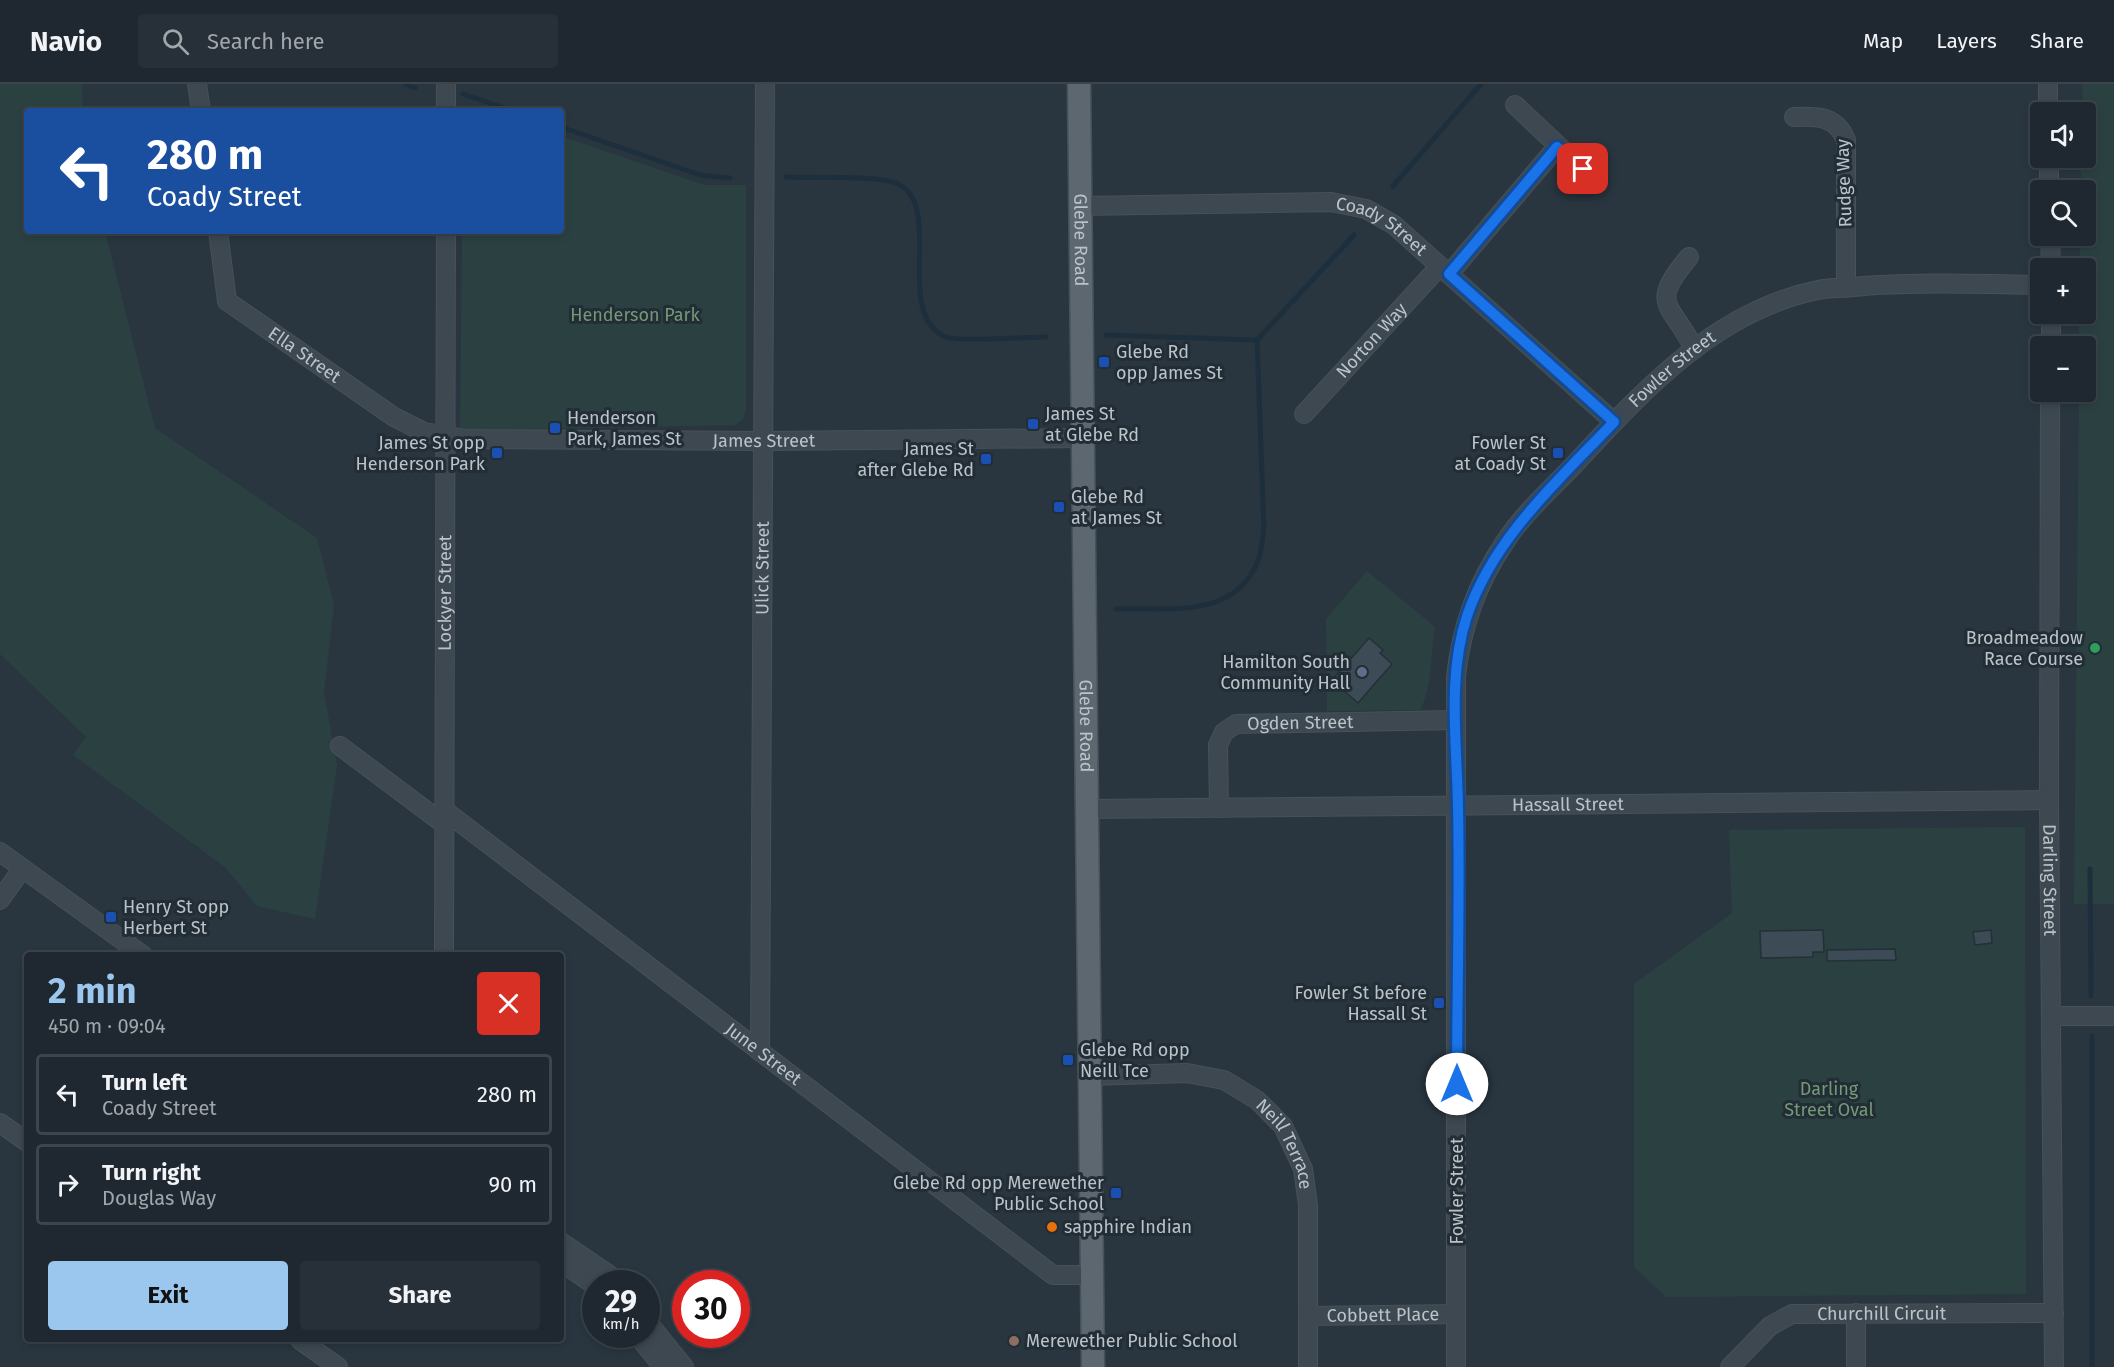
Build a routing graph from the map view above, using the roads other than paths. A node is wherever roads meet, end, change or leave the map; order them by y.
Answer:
1 (197, 84) edge
2 (446, 84) edge
3 (765, 84) edge
4 (1079, 84) edge
5 (2048, 84) edge
6 (2048, 102) edge
7 (1515, 105) dead end
8 (201, 108) edge
9 (446, 108) edge
10 (1794, 117) dead end
11 (1557, 147) junction
12 (1583, 169) dead end
13 (1080, 206) junction
14 (218, 234) edge
15 (446, 234) edge
16 (1689, 257) dead end
17 (1445, 270) junction
18 (2030, 285) edge
19 (1846, 288) junction
20 (1693, 347) junction
21 (2050, 402) edge
22 (1305, 414) dead end
23 (1614, 422) junction
24 (446, 437) junction
25 (1083, 438) junction
26 (764, 441) junction
27 (1455, 720) junction
28 (340, 746) dead end
29 (2049, 800) junction
30 (1458, 807) junction
31 (1219, 808) junction
32 (1086, 809) junction
33 (444, 817) junction
34 (0, 852) edge
35 (22, 869) junction
36 (0, 900) edge
37 (138, 952) edge
38 (444, 952) edge
39 (2053, 1016) junction
40 (2114, 1016) edge
41 (760, 1052) junction
42 (1089, 1076) junction
43 (0, 1123) edge
44 (24, 1140) edge
45 (564, 1244) edge
46 (564, 1264) edge
47 (602, 1270) edge
48 (1092, 1275) junction
49 (582, 1276) edge
50 (1856, 1313) junction
51 (2054, 1313) junction
52 (1456, 1314) junction
53 (1309, 1316) junction
54 (660, 1337) edge
55 (303, 1342) edge
56 (648, 1348) edge
57 (338, 1367) edge
58 (663, 1367) edge
59 (684, 1367) edge
60 (1093, 1367) edge
61 (1308, 1367) edge
62 (1456, 1367) edge
63 (1730, 1367) edge
64 (1856, 1367) edge
65 (2054, 1367) edge

1 - 8 street
2 - 9 street
3 - 26 street, Ulick Street
4 - 13 main road, Glebe Road
5 - 6 street
7 - 11 street
10 - 19 street, Rudge Way
11 - 12 street
11 - 17 street, Norton Way
13 - 17 street, Coady Street
13 - 25 main road, Glebe Road
14 - 24 street, Ella Street
15 - 24 street, Lockyer Street
16 - 20 street
17 - 22 street, Norton Way
17 - 23 street, Coady Street
18 - 19 street, Fowler Street
19 - 20 street, Fowler Street
20 - 23 street, Fowler Street
21 - 29 street, Darling Street
23 - 27 street, Fowler Street
24 - 26 street, James Street
24 - 33 street, Lockyer Street
25 - 26 street, James Street
25 - 32 main road, Glebe Road
26 - 41 street, Ulick Street
27 - 30 street, Fowler Street
27 - 31 street, Ogden Street
28 - 33 street, June Street
29 - 30 street, Hassall Street
29 - 39 street, Darling Street
30 - 31 street, Hassall Street
30 - 52 street, Fowler Street
31 - 32 street, Hassall Street
32 - 42 main road, Glebe Road
33 - 38 street, Lockyer Street
33 - 41 street, June Street
34 - 35 street
35 - 36 street
35 - 37 street
39 - 40 street
39 - 51 street, Darling Street
41 - 48 street, June Street
42 - 48 main road, Glebe Road
42 - 53 street, Neill Terrace
43 - 44 street
45 - 47 street
46 - 49 street
48 - 60 main road, Glebe Road
50 - 51 street, Churchill Circuit
50 - 63 street, Churchill Circuit
50 - 64 street
51 - 65 street, Darling Street
52 - 53 street, Cobbett Place
52 - 62 street, Fowler Street
53 - 61 street, Neill Terrace
54 - 59 street
55 - 57 street
56 - 58 street

